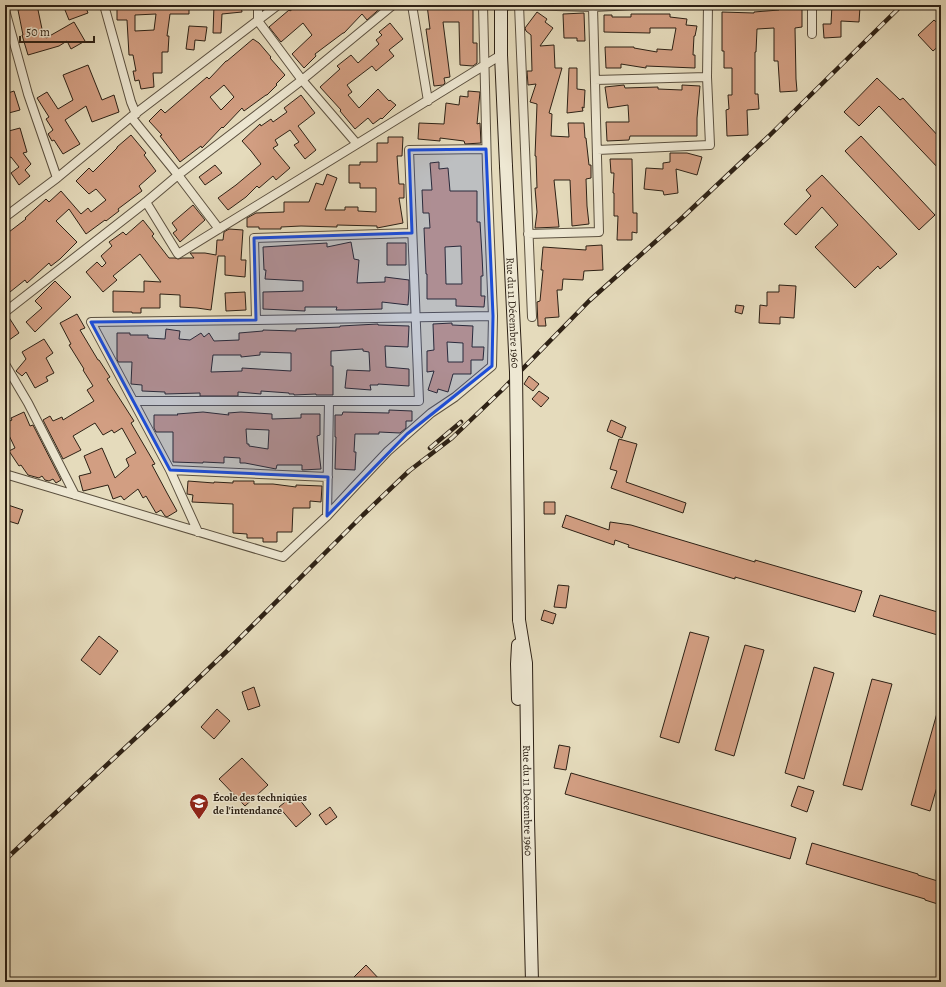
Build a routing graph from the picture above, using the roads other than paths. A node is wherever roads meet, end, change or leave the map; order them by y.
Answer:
1 (104, 5) edge
2 (258, 5) edge
3 (278, 5) edge
4 (393, 5) edge
5 (412, 5) edge
6 (483, 5) edge
7 (501, 5) edge
8 (519, 5) edge
9 (636, 5) edge
10 (708, 5) edge
11 (812, 5) edge
12 (593, 7) junction
13 (5, 10) edge
14 (258, 21) junction
15 (812, 34) dead end
16 (502, 55) junction
17 (484, 66) junction
18 (706, 77) junction
19 (302, 80) junction
20 (595, 80) junction
21 (428, 101) junction
22 (133, 116) junction
23 (356, 144) junction
24 (486, 149) junction
25 (597, 150) junction
26 (178, 175) junction
27 (57, 178) junction
28 (146, 202) junction
29 (5, 217) edge
30 (219, 229) junction
31 (412, 233) junction
32 (528, 234) junction
33 (5, 312) edge
34 (493, 316) junction
35 (416, 317) junction
36 (532, 317) dead end
37 (256, 320) junction
38 (5, 364) edge
39 (134, 401) junction
40 (329, 402) junction
41 (170, 470) junction
42 (5, 474) edge
43 (328, 477) junction
44 (75, 495) junction
45 (327, 516) junction
46 (198, 532) junction
47 (519, 620) junction
48 (526, 982) edge
49 (532, 982) edge

1 - 22 street
2 - 14 street
3 - 14 street
4 - 19 street
5 - 21 street
6 - 17 street
7 - 8 street
7 - 16 main road, Rue du 11 Décembre 1960
8 - 12 street
8 - 32 street
9 - 12 street
10 - 18 street
11 - 15 street
12 - 20 street
13 - 27 street
14 - 19 street
14 - 22 street
16 - 17 street
16 - 47 main road, Rue du 11 Décembre 1960, bridge
17 - 21 street
17 - 24 street
18 - 20 street
18 - 25 street
19 - 23 street
19 - 26 street
20 - 25 street
21 - 23 street
22 - 26 street
22 - 27 street
23 - 30 street
24 - 31 street
24 - 34 street
25 - 32 street
26 - 28 street
26 - 30 street
27 - 29 street
28 - 30 street
28 - 33 street
31 - 35 street
31 - 37 street
32 - 36 street
34 - 35 street
34 - 45 street
35 - 37 street
35 - 40 street
37 - 39 street
38 - 44 street
39 - 40 street
39 - 41 street
40 - 43 street
41 - 43 street
41 - 46 street
42 - 44 street
43 - 45 street
44 - 46 street
45 - 46 street
47 - 48 main road, Rue du 11 Décembre 1960
47 - 49 main road, Rue du 11 Décembre 1960

